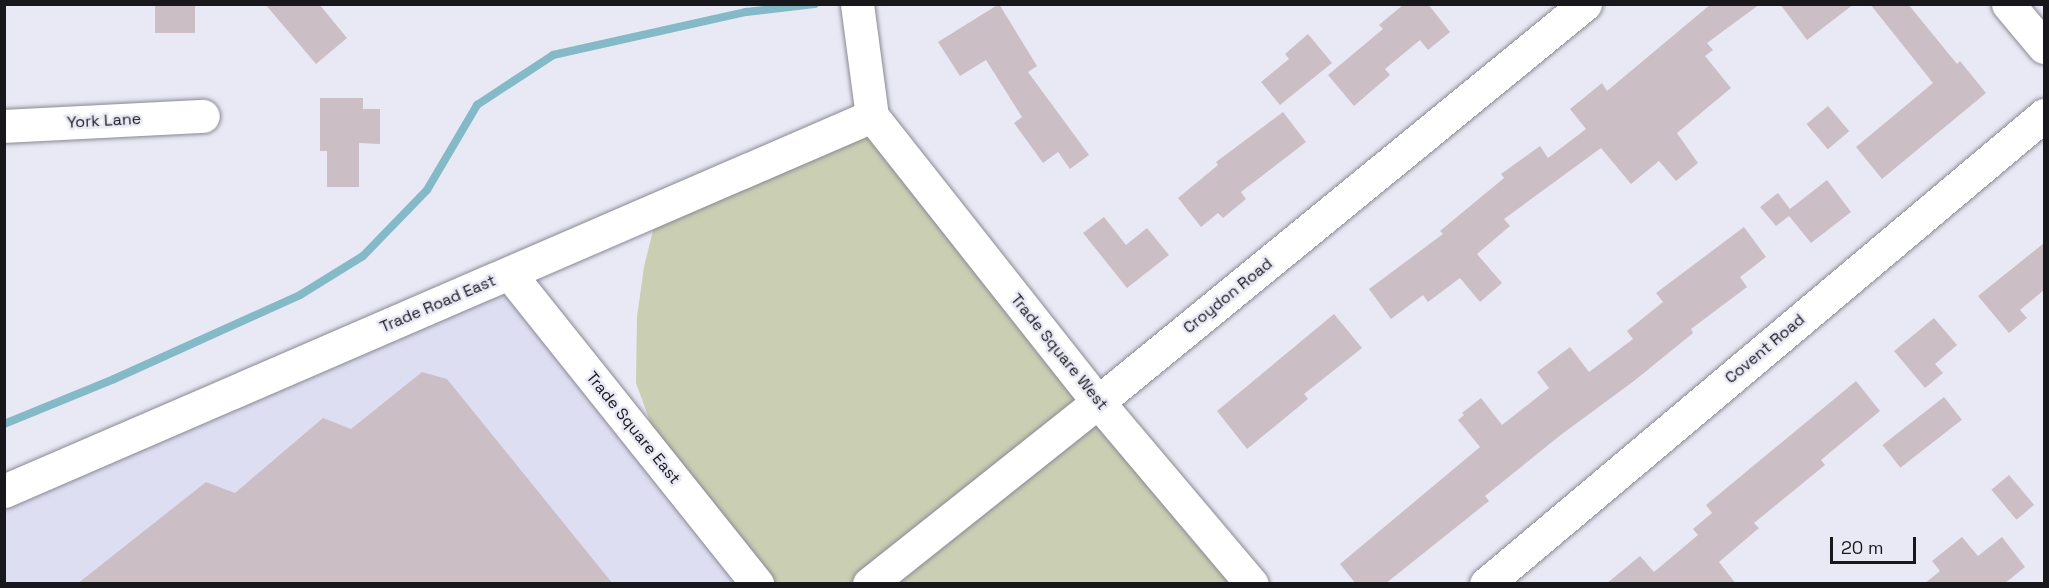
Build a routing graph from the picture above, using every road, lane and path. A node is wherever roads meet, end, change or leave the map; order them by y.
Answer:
1 (857, 4) edge
2 (1585, 4) edge
3 (2008, 4) edge
4 (2044, 47) edge
5 (2044, 115) edge
6 (203, 116) dead end
7 (872, 116) junction
8 (4, 126) edge
9 (508, 273) junction
10 (1098, 402) junction
11 (4, 491) edge
12 (757, 584) edge
13 (869, 584) edge
14 (1252, 584) edge
15 (1486, 584) edge

1 - 7 street
2 - 10 street, Croydon Road
3 - 4 street
5 - 15 street, Covent Road
6 - 8 street, York Lane
7 - 9 street, Trade Road East
7 - 10 street, Trade Square West
9 - 11 street, Trade Road East
9 - 12 street, Trade Square East
10 - 13 street, Croydon Road
10 - 14 street, Trade Square West

